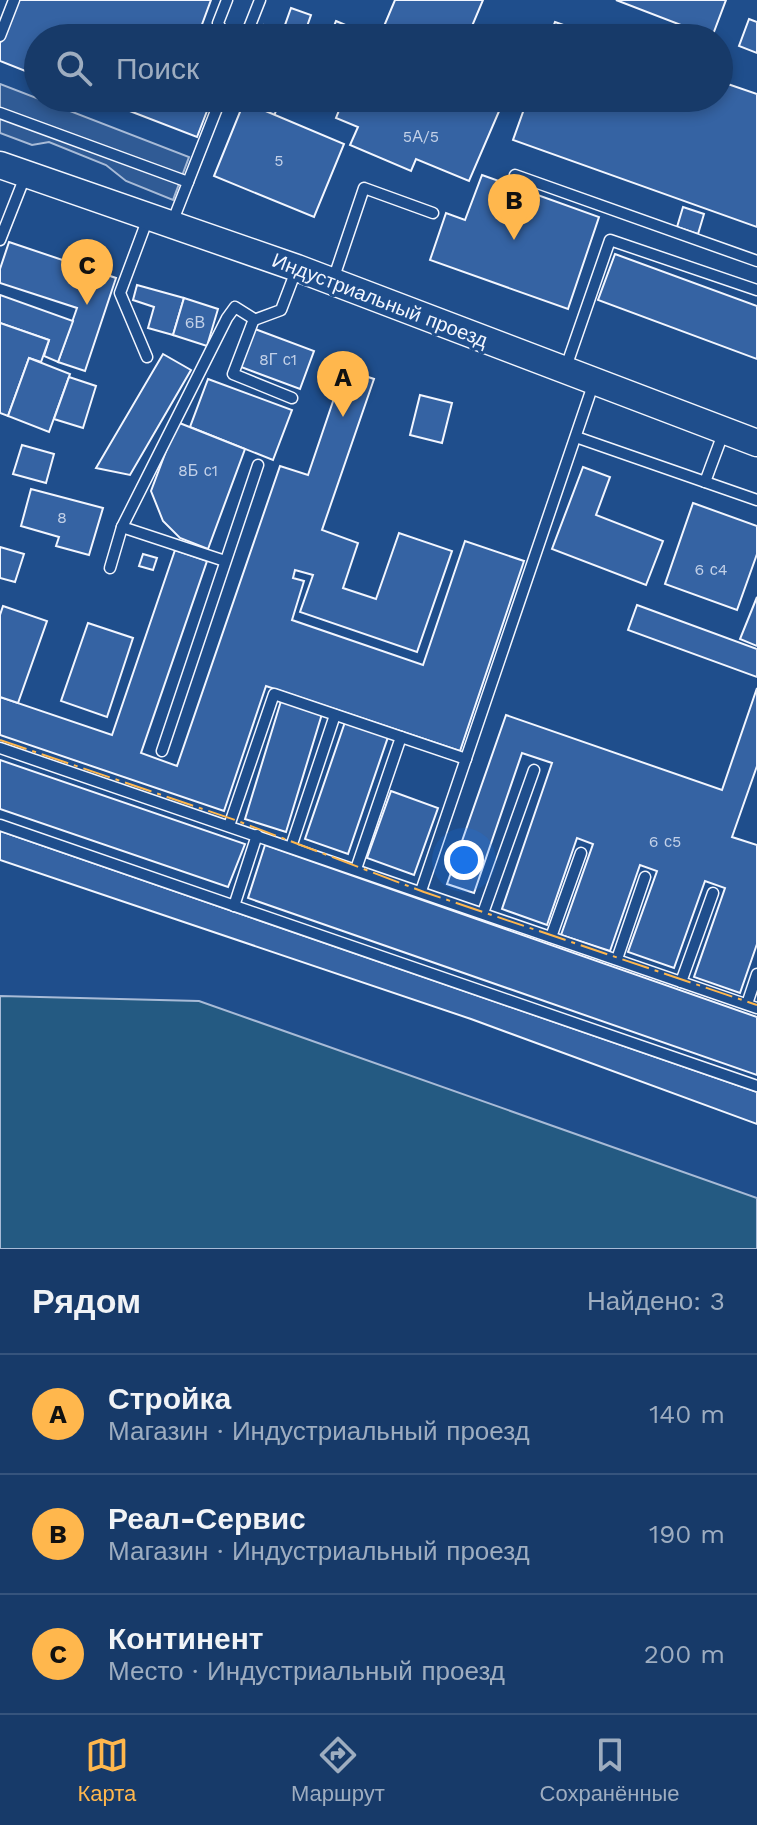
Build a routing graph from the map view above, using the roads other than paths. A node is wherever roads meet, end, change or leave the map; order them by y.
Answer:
1 (14, 0) edge
2 (227, 0) edge
3 (260, 0) edge
4 (219, 24) edge
5 (251, 24) edge
6 (0, 36) edge
7 (216, 112) edge
8 (0, 113) edge
9 (0, 165) edge
10 (26, 174) junction
11 (515, 175) dead end
12 (188, 182) junction
13 (433, 213) dead end
14 (161, 219) junction
15 (0, 240) edge
16 (757, 261) edge
17 (297, 268) junction
18 (332, 281) junction
19 (757, 290) edge
20 (254, 320) junction
21 (147, 357) dead end
22 (565, 371) junction
23 (594, 382) junction
24 (292, 398) dead end
25 (724, 430) junction
26 (576, 437) junction
27 (757, 443) edge
28 (258, 465) dead end
29 (705, 482) junction
30 (757, 500) edge
31 (122, 527) junction
32 (225, 561) junction
33 (110, 568) dead end
34 (335, 715) junction
35 (401, 737) junction
36 (0, 748) edge
37 (162, 751) dead end
38 (466, 759) junction
39 (534, 770) dead end
40 (0, 825) edge
41 (229, 826) junction
42 (257, 835) junction
43 (291, 847) junction
44 (581, 853) dead end
45 (356, 869) junction
46 (645, 877) dead end
47 (421, 891) junction
48 (713, 893) dead end
49 (234, 906) junction
50 (483, 913) junction
51 (551, 937) junction
52 (617, 959) junction
53 (757, 974) edge
54 (681, 982) junction
55 (752, 1006) edge
56 (757, 1086) edge

1 - 6 lane
2 - 4 lane
3 - 5 lane
7 - 12 lane
8 - 12 lane
9 - 10 street, Индустриальный проезд
10 - 14 street, Индустриальный проезд
10 - 15 lane
11 - 16 lane
12 - 14 lane
13 - 18 lane
14 - 17 street, Индустриальный проезд
14 - 21 lane
17 - 18 street, Индустриальный проезд
17 - 20 lane
18 - 22 street, Индустриальный проезд
19 - 22 lane
20 - 24 lane
20 - 31 lane
22 - 23 street, Индустриальный проезд
23 - 25 street, Индустриальный проезд
23 - 26 lane
25 - 27 street, Индустриальный проезд
25 - 29 lane
26 - 29 lane
26 - 38 lane
28 - 32 lane
29 - 30 lane
31 - 32 lane
31 - 33 lane
32 - 37 lane
34 - 35 lane
34 - 41 lane
34 - 43 lane
35 - 38 lane
35 - 45 lane
36 - 41 lane
38 - 47 lane
39 - 50 lane
40 - 49 lane
41 - 42 lane
42 - 43 lane
42 - 49 lane
43 - 45 lane
44 - 51 lane
45 - 47 lane
46 - 52 lane
47 - 50 lane
48 - 54 lane
49 - 56 lane
50 - 51 lane
51 - 52 lane
52 - 54 lane
53 - 55 lane
54 - 55 lane

